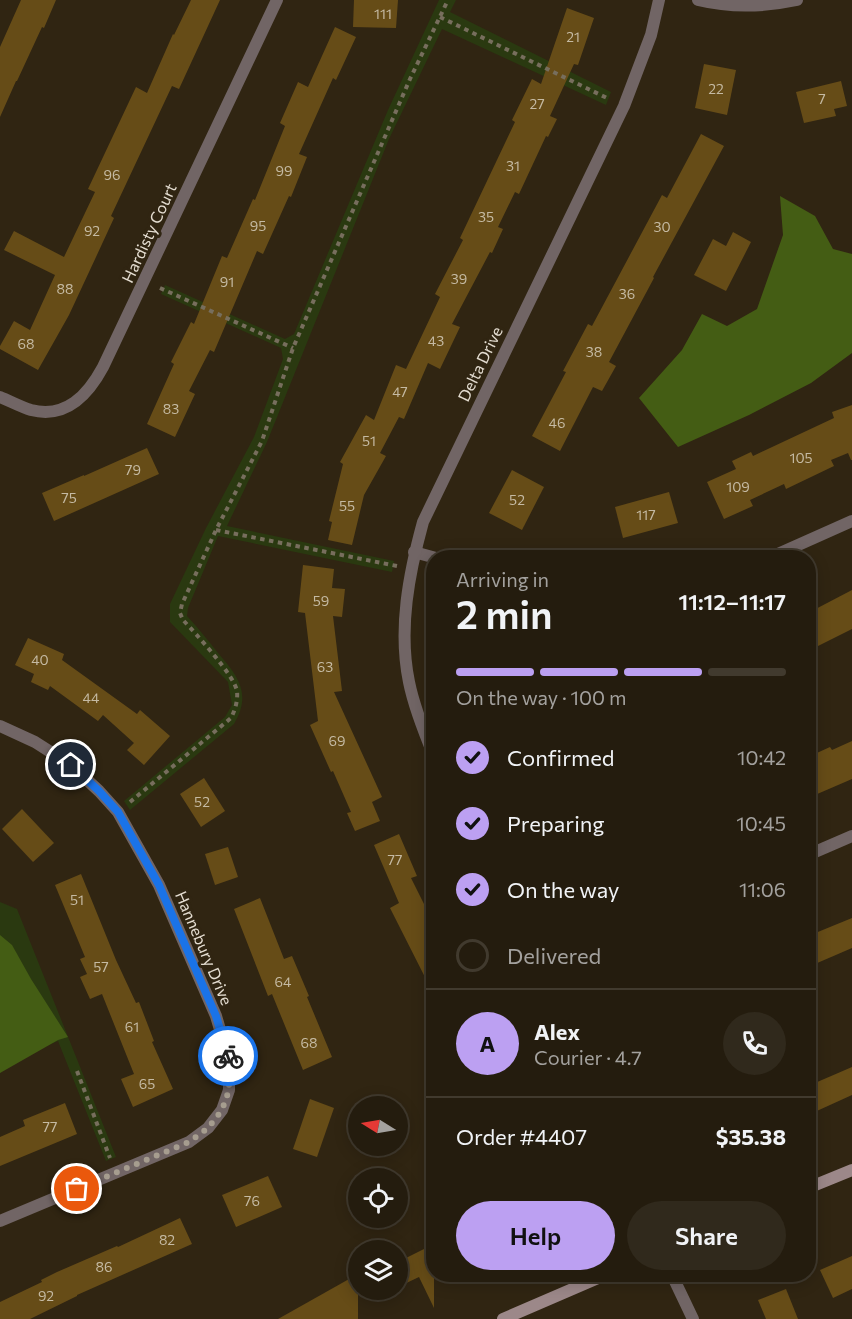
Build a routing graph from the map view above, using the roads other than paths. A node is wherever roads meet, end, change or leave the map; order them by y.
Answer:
1 (277, 0) edge
2 (659, 0) edge
3 (698, 0) edge
4 (797, 0) edge
5 (0, 397) edge
6 (852, 521) edge
7 (787, 550) edge
8 (414, 552) junction
9 (426, 555) edge
10 (0, 726) edge
11 (426, 735) edge
12 (852, 836) edge
13 (816, 852) edge
14 (852, 1170) edge
15 (816, 1185) edge
16 (0, 1221) edge
17 (589, 1282) edge
18 (675, 1282) edge
19 (503, 1319) edge
20 (693, 1319) edge

1 - 5 street, Hardisty Court
2 - 8 street, Delta Drive
3 - 4 street
6 - 7 street
8 - 9 street
8 - 11 street, Delta Drive
10 - 16 street, Hannebury Drive
12 - 13 street
14 - 15 street
17 - 19 street
18 - 20 street

